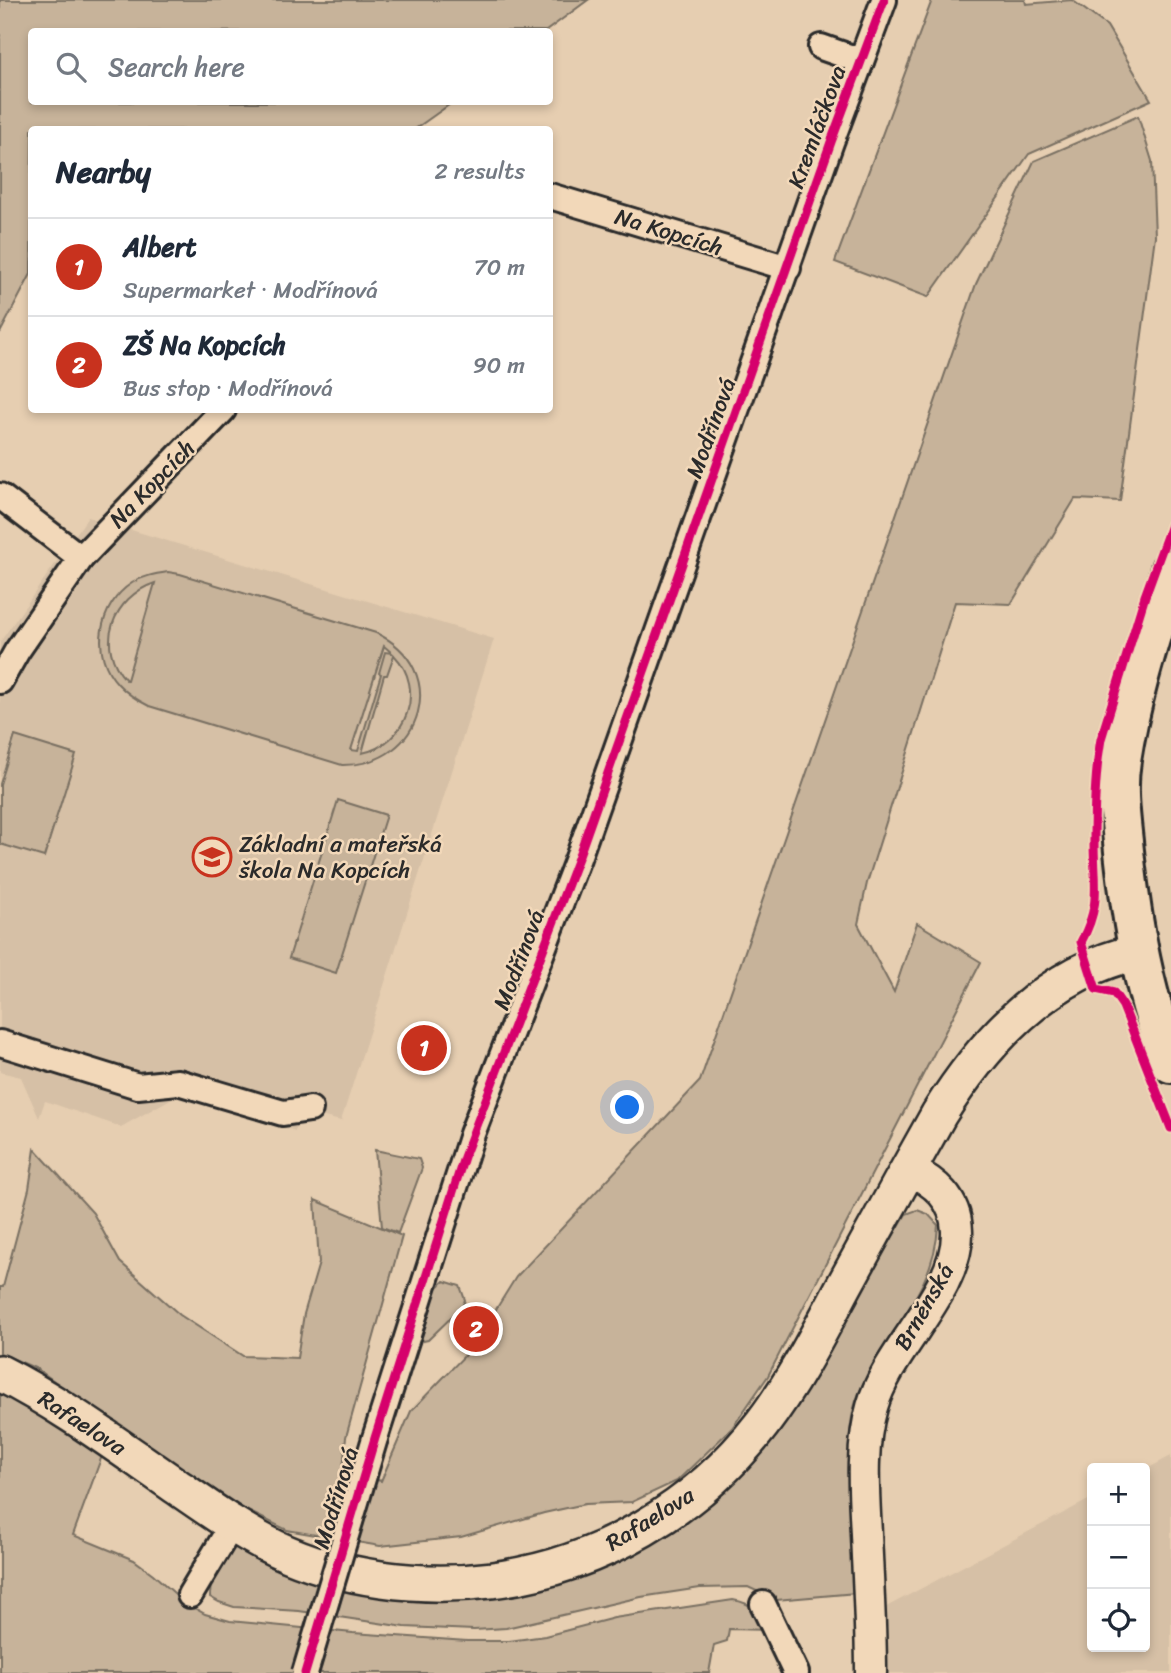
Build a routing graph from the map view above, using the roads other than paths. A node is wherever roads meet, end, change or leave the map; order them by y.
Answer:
1 (884, 0) edge
2 (821, 47) dead end
3 (861, 61) junction
4 (553, 197) edge
5 (788, 268) junction
6 (220, 413) edge
7 (0, 496) edge
8 (81, 558) junction
9 (1171, 569) edge
10 (0, 681) edge
11 (1122, 956) junction
12 (0, 1043) edge
13 (1171, 1063) edge
14 (310, 1109) dead end
15 (908, 1169) junction
16 (0, 1373) edge
17 (232, 1525) junction
18 (190, 1595) dead end
19 (763, 1604) dead end
20 (305, 1673) edge
21 (796, 1673) edge
22 (871, 1673) edge

1 - 3 street, Kremláčkova
2 - 3 street
3 - 5 street, Kremláčkova
4 - 5 street, Na Kopcích
5 - 20 street, Modřínová, bridge
6 - 8 street, Na Kopcích
7 - 8 street
8 - 10 street, Na Kopcích
9 - 11 main road
11 - 13 main road
11 - 15 main road
12 - 14 street
15 - 17 main road, Rafaelova
15 - 22 street, Brněnská
16 - 17 main road, Rafaelova
17 - 18 street
19 - 21 street

